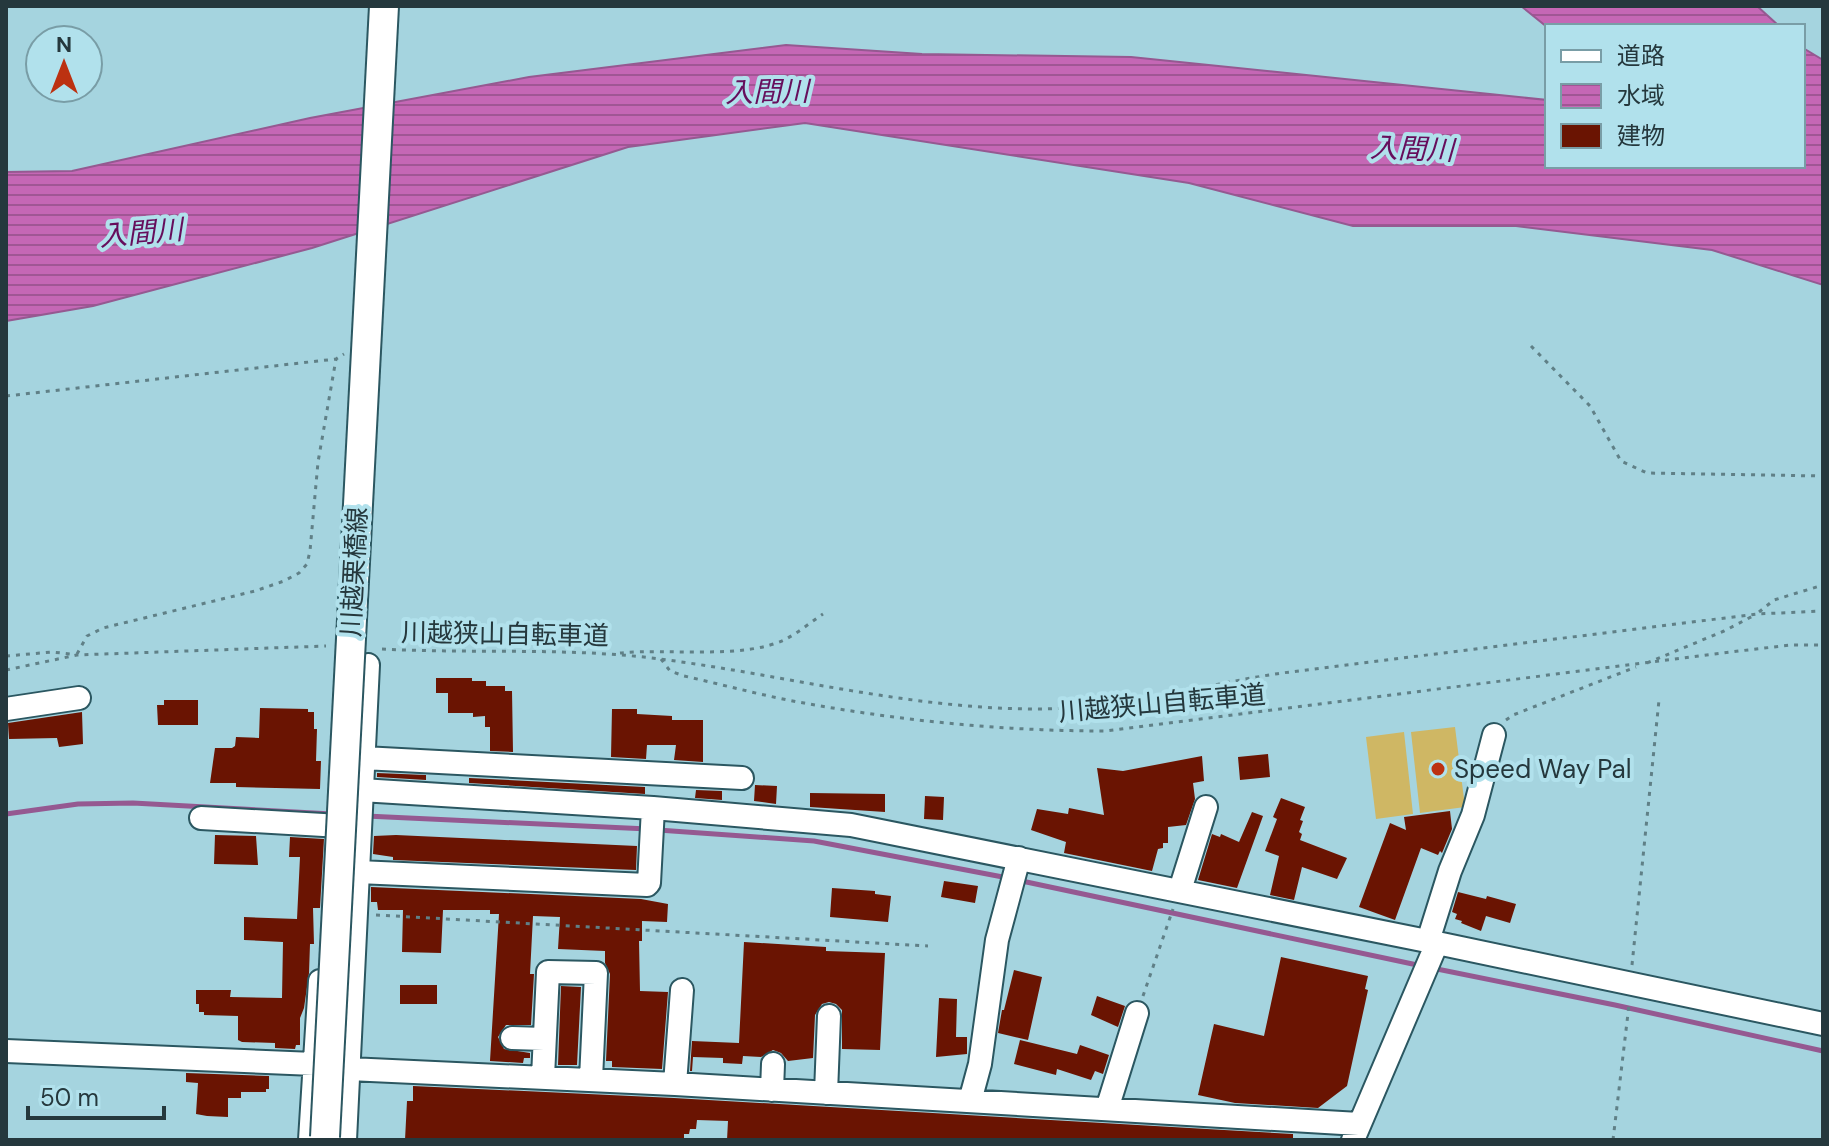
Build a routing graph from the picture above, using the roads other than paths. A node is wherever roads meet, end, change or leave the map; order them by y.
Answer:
1 (384, 6) edge
2 (373, 657) road end
3 (79, 698) dead end
4 (6, 709) edge
5 (1494, 735) road end
6 (363, 758) junction
7 (742, 778) dead end
8 (361, 790) junction
9 (1206, 807) dead end
10 (653, 808) junction
11 (201, 818) dead end
12 (359, 827) junction
13 (1019, 858) junction
14 (358, 872) junction
15 (1180, 890) junction
16 (357, 914) junction
17 (1432, 942) junction
18 (682, 990) dead end
19 (1137, 1013) road end
20 (829, 1016) dead end
21 (1823, 1024) edge
22 (512, 1038) dead end
23 (544, 1039) junction
24 (6, 1051) edge
25 (314, 1064) junction
26 (773, 1064) dead end
27 (349, 1069) junction
28 (543, 1077) junction
29 (591, 1079) junction
30 (675, 1084) junction
31 (772, 1090) junction
32 (826, 1093) junction
33 (970, 1101) junction
34 (1107, 1109) junction
35 (1356, 1132) edge
36 (327, 1139) edge

1 - 36 main road, 川越栗橋線, bridge
2 - 6 street
3 - 4 street
5 - 17 street
6 - 7 street
6 - 8 street
8 - 10 street
8 - 12 street
9 - 15 street
10 - 13 street
10 - 14 street
11 - 12 street
12 - 14 street
13 - 15 street
13 - 33 street
14 - 16 street
15 - 17 street
16 - 25 street
16 - 27 street
17 - 21 street
17 - 35 street
18 - 30 street
19 - 34 street
20 - 32 street
22 - 23 street
23 - 28 street
23 - 29 street
24 - 25 street
25 - 36 street
26 - 31 street
27 - 28 street
27 - 36 street
28 - 29 street
29 - 30 street
30 - 31 street
31 - 32 street
32 - 33 street
33 - 34 street
34 - 35 street

